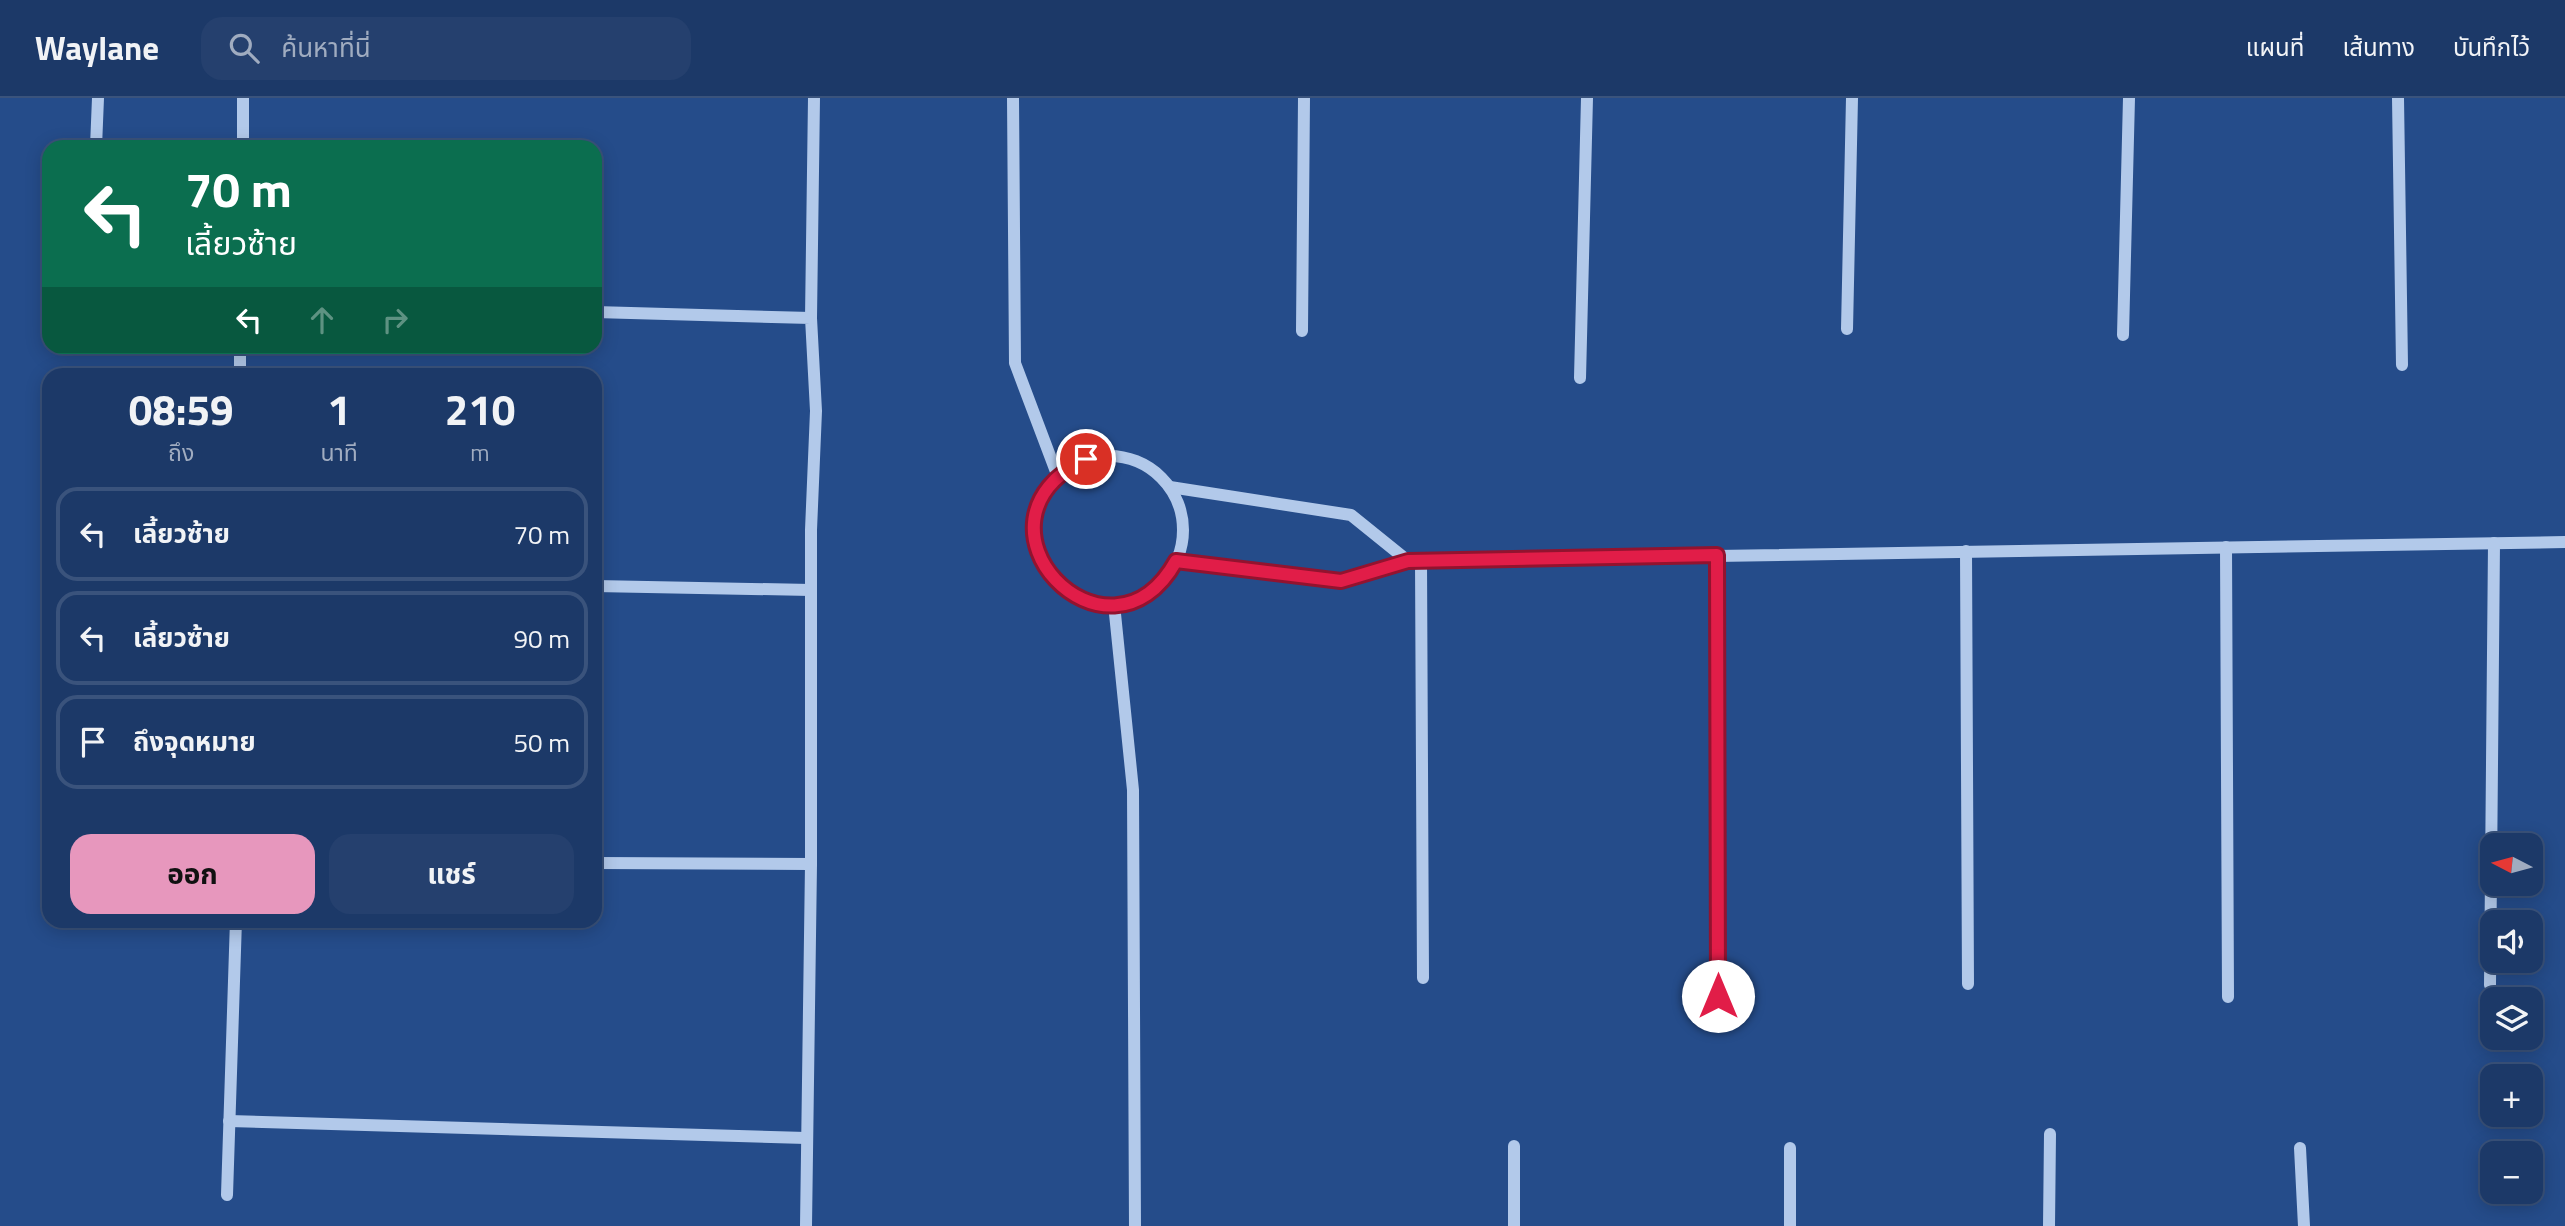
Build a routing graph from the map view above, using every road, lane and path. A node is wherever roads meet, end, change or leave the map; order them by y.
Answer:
1 (98, 98) edge
2 (243, 98) edge
3 (814, 98) edge
4 (1013, 98) edge
5 (1304, 98) edge
6 (1587, 98) edge
7 (1852, 98) edge
8 (2129, 98) edge
9 (2398, 98) edge
10 (96, 140) edge
11 (243, 140) edge
12 (602, 312) edge
13 (811, 318) junction
14 (1847, 329) dead end
15 (1302, 331) dead end
16 (2123, 335) dead end
17 (2402, 365) dead end
18 (1580, 378) dead end
19 (1058, 477) junction
20 (1170, 487) junction
21 (2565, 542) edge
22 (2494, 543) junction
23 (2226, 547) junction
24 (1966, 551) junction
25 (1717, 555) junction
26 (1176, 561) junction
27 (1415, 561) junction
28 (602, 586) edge
29 (811, 590) junction
30 (1114, 604) junction
31 (602, 863) edge
32 (811, 864) junction
33 (236, 928) edge
34 (1423, 978) dead end
35 (1968, 984) dead end
36 (2490, 985) dead end
37 (1718, 996) dead end
38 (2228, 997) dead end
39 (229, 1121) junction
40 (2050, 1134) dead end
41 (806, 1138) junction
42 (1514, 1146) dead end
43 (1790, 1148) dead end
44 (2300, 1148) dead end
45 (227, 1195) dead end
46 (806, 1226) edge
47 (1135, 1226) edge
48 (1514, 1226) edge
49 (1790, 1226) edge
50 (2049, 1226) edge
51 (2304, 1226) edge

1 - 10 street
2 - 11 street
3 - 13 street
4 - 19 street
5 - 15 street
6 - 18 street
7 - 14 street
8 - 16 street
9 - 17 street
12 - 13 street
13 - 29 street
19 - 20 street
19 - 30 street
20 - 26 street
20 - 27 street
21 - 22 street
22 - 23 street
22 - 36 street
23 - 24 street
23 - 38 street
24 - 25 street
24 - 35 street
25 - 27 street
25 - 37 street
26 - 27 street
26 - 30 street
27 - 34 street
28 - 29 street
29 - 32 street
30 - 47 street
31 - 32 street
32 - 41 street
33 - 39 street
39 - 41 street
39 - 45 street
40 - 50 street
41 - 46 street
42 - 48 street
43 - 49 street
44 - 51 street

